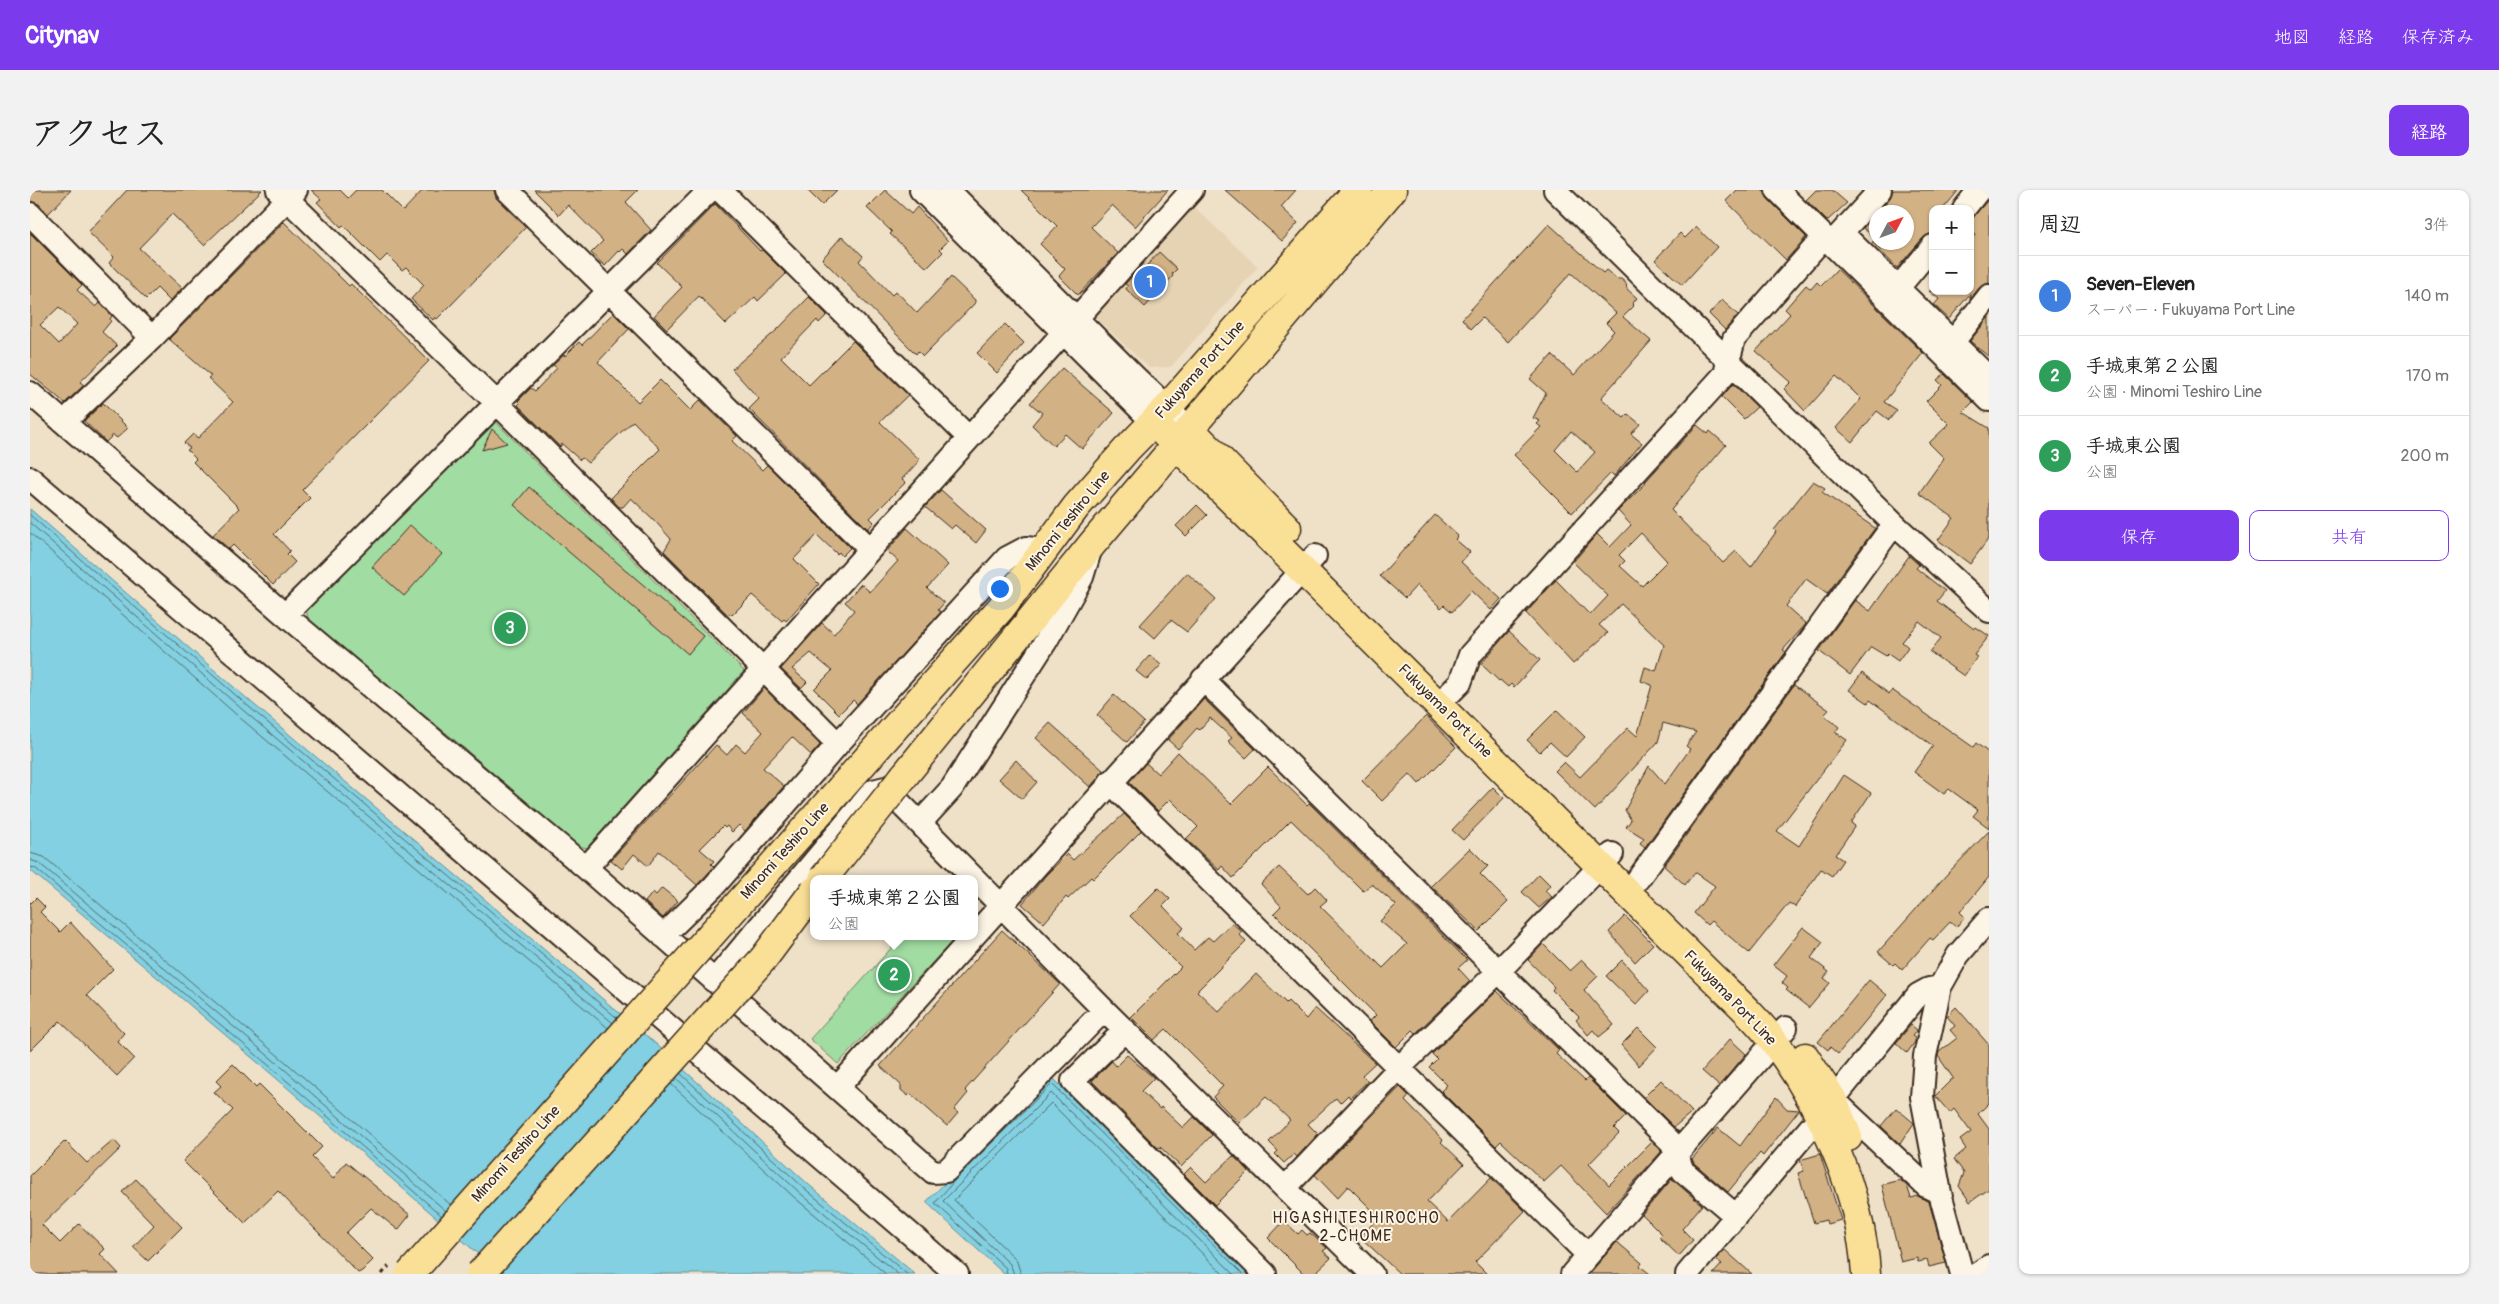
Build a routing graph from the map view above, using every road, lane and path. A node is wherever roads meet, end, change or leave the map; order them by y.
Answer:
1 (507, 190) edge
2 (710, 190) edge
3 (720, 190) edge
4 (920, 190) edge
5 (948, 190) edge
6 (1192, 190) edge
7 (1358, 190) edge
8 (1392, 190) edge
9 (1555, 190) edge
10 (1777, 190) edge
11 (1880, 190) edge
12 (1980, 190) edge
13 (287, 193) edge
14 (1967, 205) edge
15 (30, 214) edge
16 (1833, 238) junction
17 (1930, 250) edge
18 (1898, 288) junction
19 (609, 291) junction
20 (1989, 296) edge
21 (1070, 325) junction
22 (152, 338) junction
23 (1953, 342) junction
24 (1728, 359) junction
25 (1989, 378) edge
26 (30, 393) edge
27 (1989, 400) edge
28 (497, 403) junction
29 (1161, 415) junction
30 (64, 422) junction
31 (969, 438) junction
32 (1183, 438) junction
33 (30, 478) edge
34 (1894, 524) junction
35 (1093, 543) junction
36 (870, 549) junction
37 (1043, 550) junction
38 (1309, 562) junction
39 (1989, 611) edge
40 (285, 615) junction
41 (764, 668) junction
42 (1203, 679) junction
43 (1451, 692) junction
44 (838, 744) junction
45 (1110, 782) junction
46 (920, 823) junction
47 (1606, 860) junction
48 (586, 868) junction
49 (826, 875) edge
50 (971, 875) edge
51 (1638, 879) junction
52 (978, 882) edge
53 (810, 896) edge
54 (1002, 906) junction
55 (1989, 919) edge
56 (978, 932) edge
57 (664, 936) junction
58 (971, 940) edge
59 (1499, 971) junction
60 (714, 981) junction
61 (1940, 987) junction
62 (1104, 1010) junction
63 (1125, 1030) junction
64 (1780, 1035) junction
65 (1398, 1069) junction
66 (838, 1087) junction
67 (1827, 1108) junction
68 (1676, 1156) junction
69 (1286, 1187) junction
70 (1940, 1193) junction
71 (1736, 1216) junction
72 (1588, 1255) junction
73 (1989, 1266) edge
74 (410, 1274) edge
75 (480, 1274) edge
76 (957, 1274) edge
77 (1265, 1274) edge
78 (1372, 1274) edge
79 (1572, 1274) edge
80 (1687, 1274) edge
81 (1866, 1274) edge
82 (1882, 1274) edge
83 (1962, 1274) edge
84 (1977, 1274) edge

1 - 19 street
2 - 19 street
3 - 31 street
4 - 21 street
5 - 21 street
6 - 21 street
7 - 29 main road, Fukuyama Port Line
8 - 32 main road, Fukuyama Port Line
9 - 24 street
10 - 16 street
11 - 16 street
12 - 14 street
13 - 22 street
13 - 28 street
15 - 22 street
16 - 18 street
16 - 24 street
16 - 27 street
17 - 18 street
18 - 23 street
19 - 28 street
19 - 36 street
20 - 23 street
21 - 29 street
21 - 31 street
22 - 30 street
23 - 25 street
24 - 34 street
24 - 43 street
26 - 30 street
28 - 40 street
28 - 41 street
29 - 32 main road, Fukuyama Port Line
29 - 37 main road, Minomi Teshiro Line
30 - 40 street
31 - 36 street
32 - 35 main road
32 - 38 main road, Fukuyama Port Line
33 - 76 street
34 - 39 street
34 - 51 street
35 - 46 street
35 - 49 main road, bridge
36 - 41 street
37 - 44 street
37 - 74 main road, Minomi Teshiro Line, bridge
38 - 42 street
38 - 43 main road, Fukuyama Port Line
38 - 47 main road, Fukuyama Port Line
40 - 48 street
41 - 44 street
41 - 48 street
42 - 45 street
42 - 59 street
43 - 47 main road, Fukuyama Port Line
44 - 57 street
45 - 54 street
45 - 65 street
46 - 50 street
46 - 60 street
47 - 51 main road, Fukuyama Port Line
47 - 59 street
47 - 64 main road, Fukuyama Port Line
48 - 57 street
51 - 64 main road, Fukuyama Port Line
52 - 54 street
53 - 75 main road, bridge
54 - 56 street
54 - 62 street
55 - 61 street
57 - 60 street
58 - 66 street
59 - 65 street
59 - 68 street
60 - 66 street
61 - 67 street
61 - 70 street
62 - 63 street
62 - 66 street
63 - 69 street
63 - 77 street
64 - 67 main road, Fukuyama Port Line
64 - 68 street
65 - 69 street
65 - 72 street
67 - 70 street
67 - 71 street
67 - 81 main road, Fukuyama Port Line
67 - 82 main road, Fukuyama Port Line
68 - 71 street
68 - 72 street
69 - 78 street
70 - 83 street
71 - 80 street
72 - 79 street
73 - 84 street

